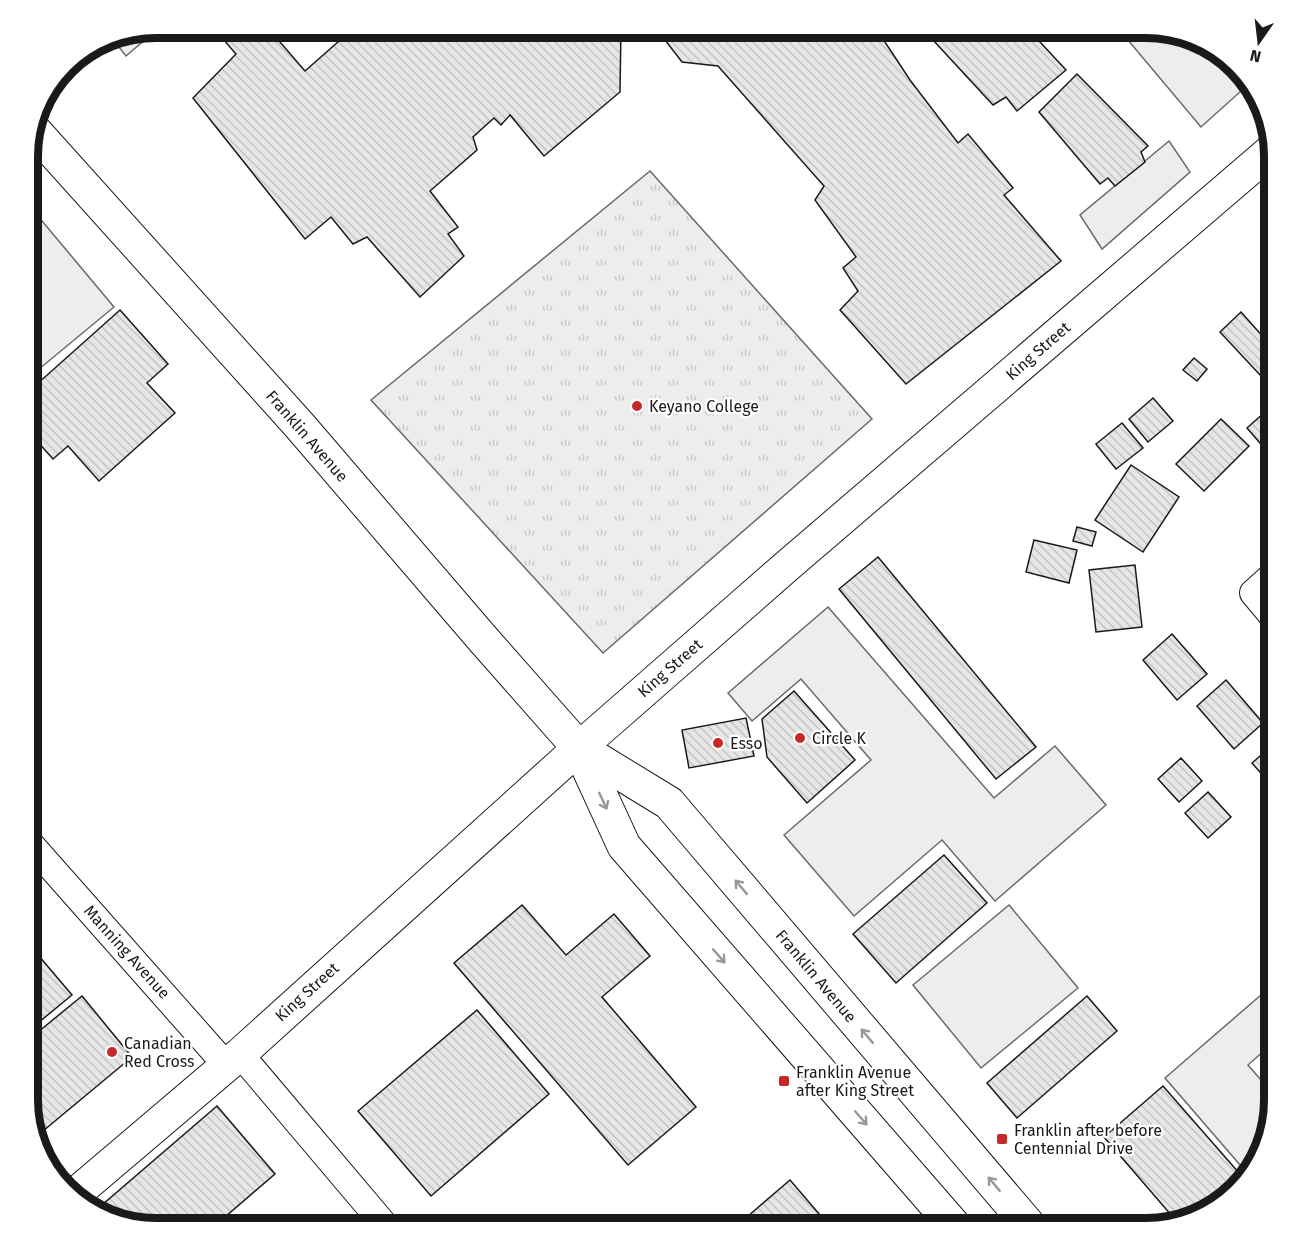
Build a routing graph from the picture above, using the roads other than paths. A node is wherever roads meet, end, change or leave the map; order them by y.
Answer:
1 (39, 140) edge
2 (1264, 157) edge
3 (1264, 583) edge
4 (1264, 606) edge
5 (579, 748) junction
6 (38, 852) edge
7 (233, 1059) junction
8 (80, 1190) edge
9 (378, 1218) edge
10 (947, 1218) edge
11 (1023, 1218) edge

1 - 5 main road, Franklin Avenue
2 - 5 street, King Street
3 - 4 street
5 - 7 street, King Street
5 -> 10 main road, Franklin Avenue
11 -> 5 main road, Franklin Avenue
6 - 7 street, Manning Avenue
7 - 8 street, King Street
7 - 9 street, Manning Avenue

